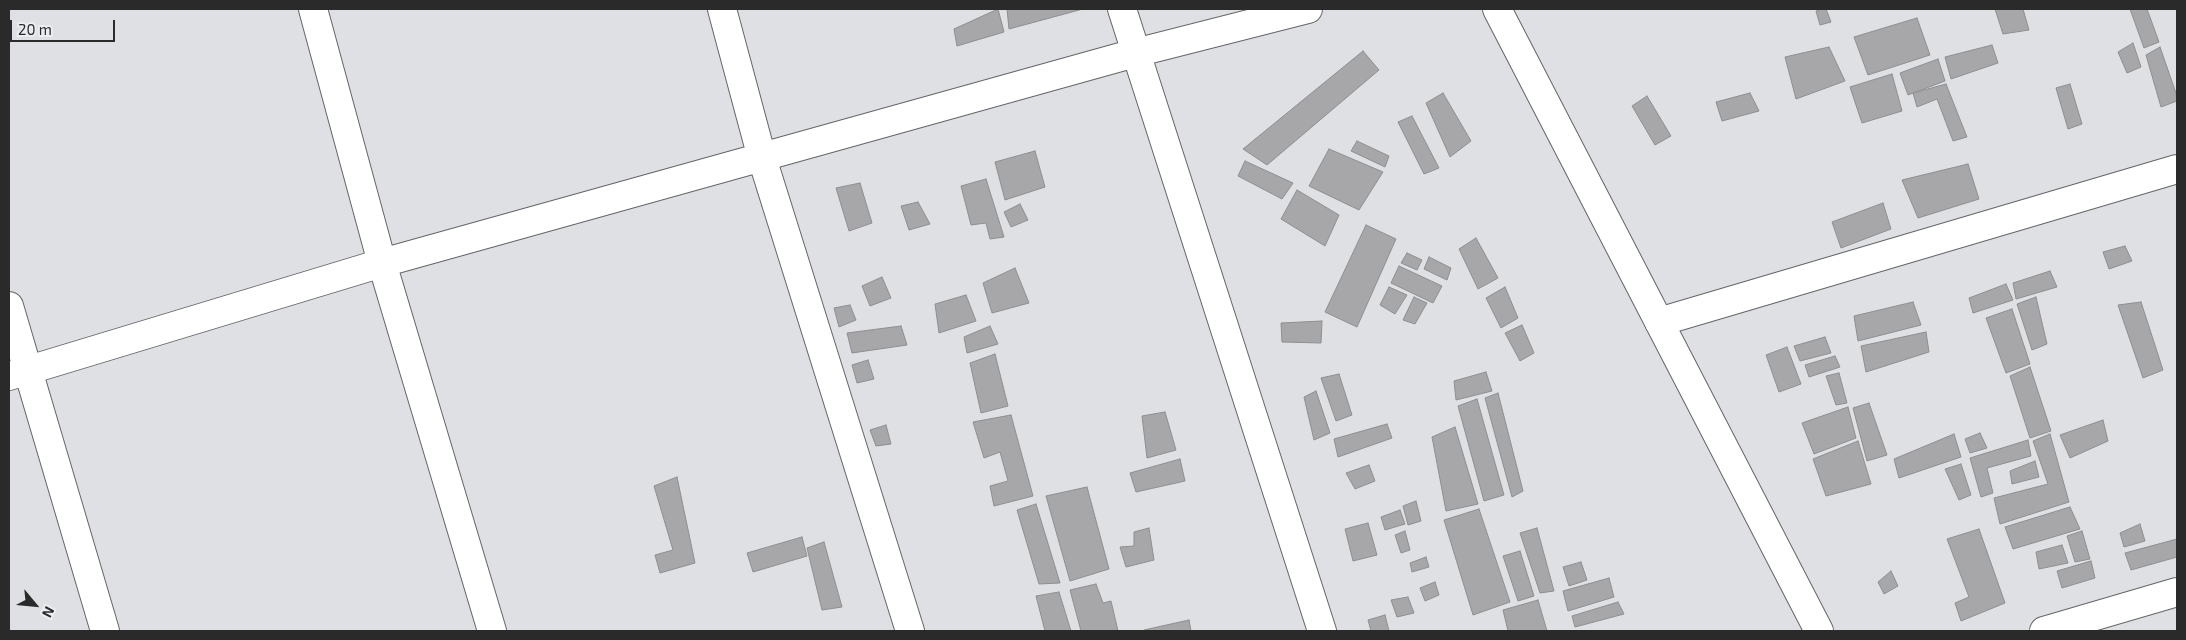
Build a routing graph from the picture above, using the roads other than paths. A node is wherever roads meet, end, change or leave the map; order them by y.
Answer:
1 (313, 9) edge
2 (722, 9) edge
3 (1122, 9) edge
4 (1308, 9) edge
5 (1497, 9) edge
6 (1136, 53) junction
7 (762, 158) junction
8 (2177, 169) edge
9 (382, 263) junction
10 (9, 306) edge
11 (1659, 322) junction
12 (18, 373) edge
13 (2177, 592) edge
14 (105, 631) edge
15 (492, 631) edge
16 (910, 631) edge
17 (1322, 631) edge
18 (1819, 631) edge
19 (2044, 631) edge

1 - 9 street
2 - 7 street
3 - 6 street
4 - 6 street
5 - 11 street
6 - 7 street
6 - 17 street
7 - 9 street
7 - 16 street
8 - 11 street
9 - 12 street
9 - 15 street
10 - 12 street
11 - 18 street
12 - 14 street
13 - 19 street

